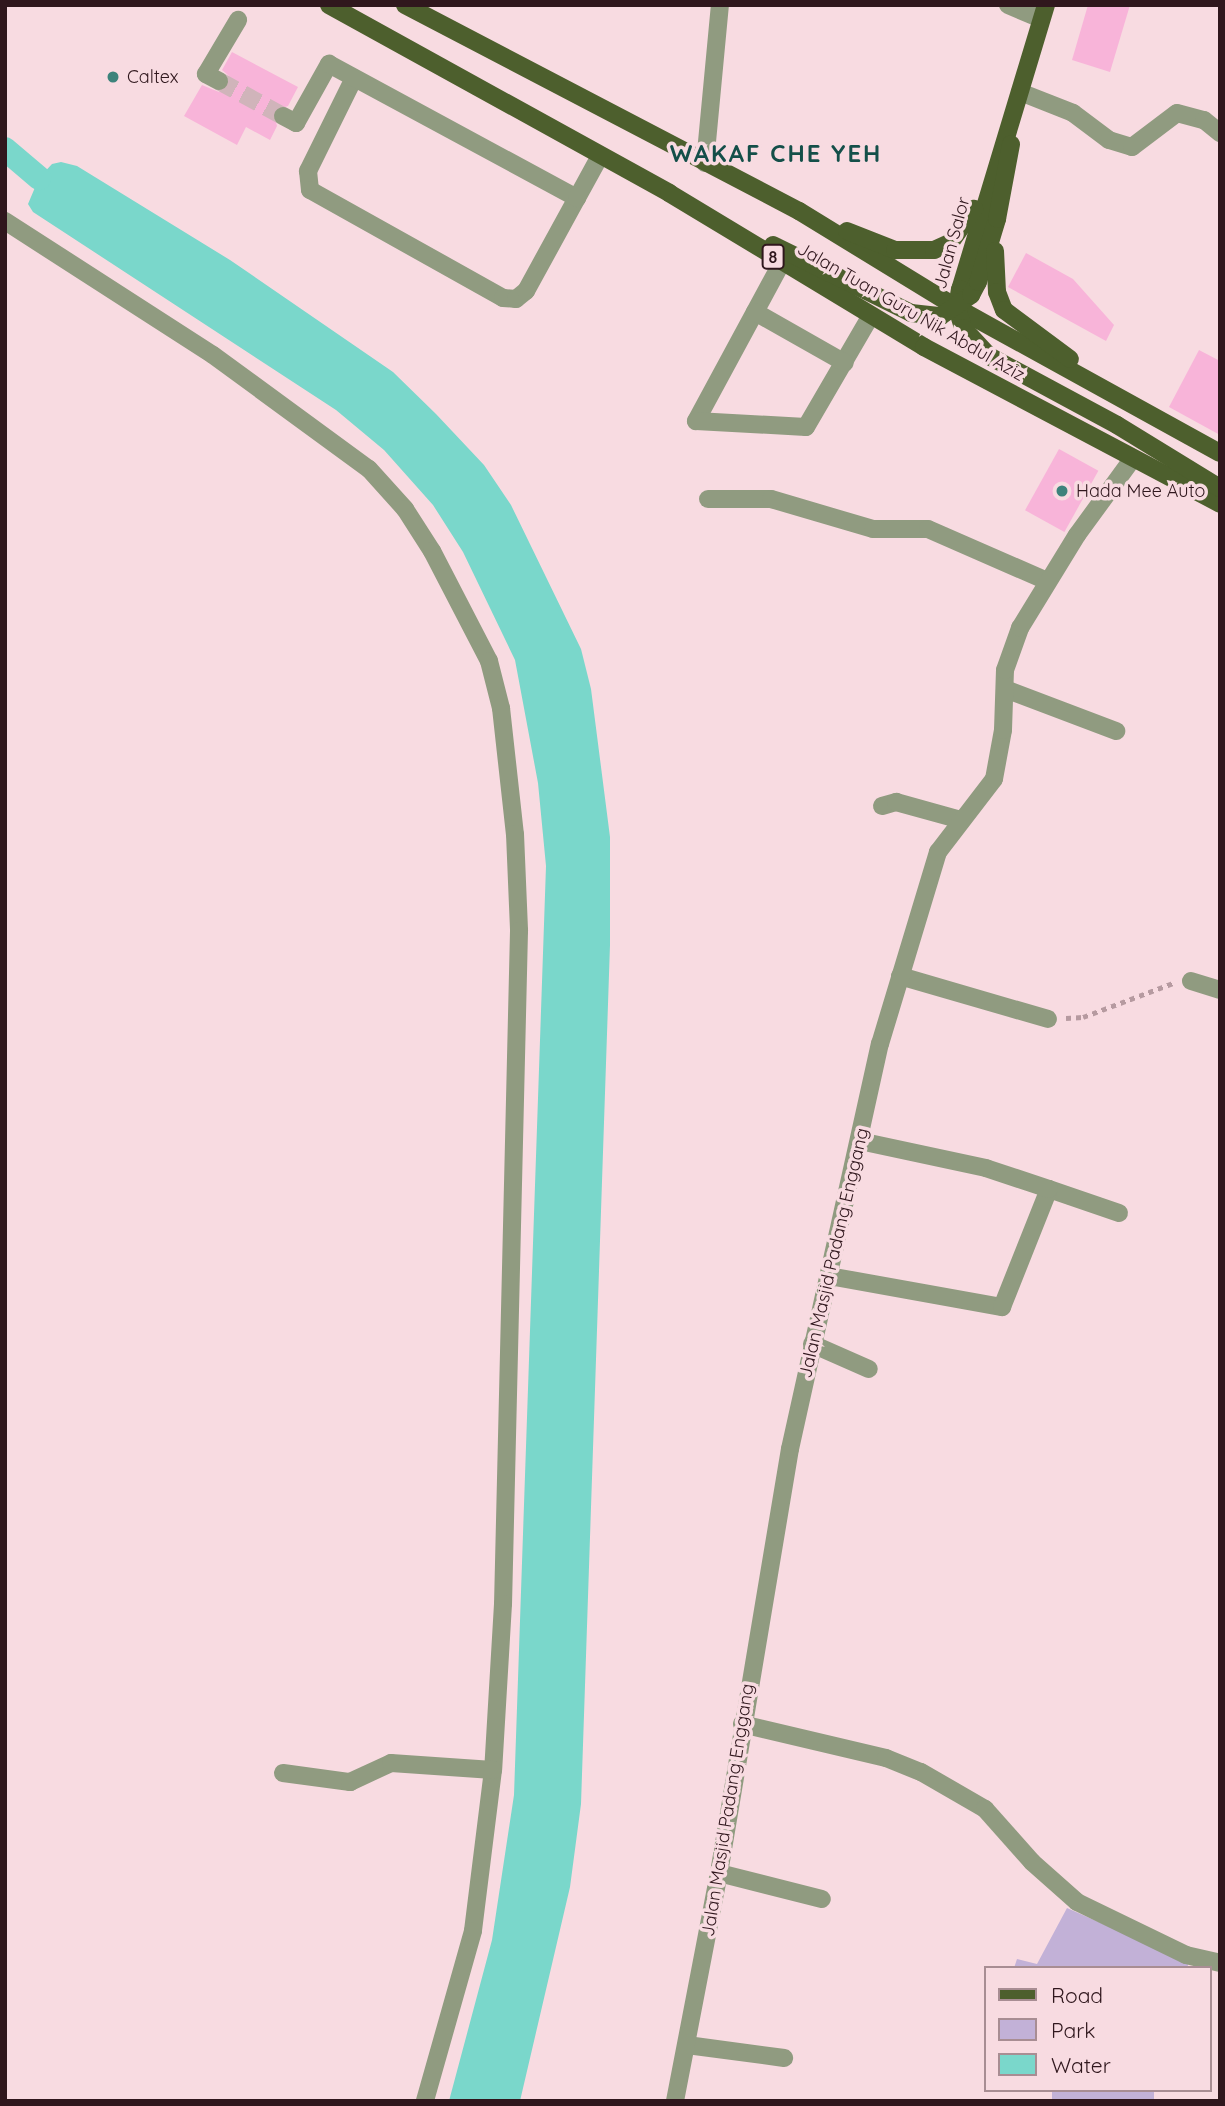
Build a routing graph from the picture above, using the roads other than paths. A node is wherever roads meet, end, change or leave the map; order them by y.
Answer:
1 (329, 5) edge
2 (405, 5) edge
3 (720, 5) edge
4 (1008, 5) edge
5 (1044, 12) edge
6 (238, 20) dead end
7 (354, 78) junction
8 (219, 81) dead end
9 (1017, 101) junction
10 (283, 116) dead end
11 (1220, 133) edge
12 (600, 156) junction
13 (705, 163) junction
14 (994, 172) junction
15 (669, 193) junction
16 (577, 198) junction
17 (799, 211) junction
18 (997, 219) junction
19 (5, 221) edge
20 (782, 262) junction
21 (957, 308) junction
22 (755, 312) junction
23 (870, 317) junction
24 (845, 363) junction
25 (1146, 412) junction
26 (1220, 453) edge
27 (1131, 461) junction
28 (1220, 488) edge
29 (708, 499) dead end
30 (1220, 504) edge
31 (1047, 581) junction
32 (1005, 689) junction
33 (1116, 731) dead end
34 (882, 806) dead end
35 (961, 820) junction
36 (900, 976) junction
37 (1191, 981) road end
38 (1220, 990) edge
39 (1048, 1019) dead end
40 (860, 1141) junction
41 (1049, 1189) junction
42 (1119, 1213) dead end
43 (829, 1276) junction
44 (812, 1344) junction
45 (869, 1369) dead end
46 (742, 1724) junction
47 (493, 1770) junction
48 (282, 1773) dead end
49 (719, 1873) junction
50 (822, 1899) dead end
51 (1220, 1963) edge
52 (687, 2045) junction
53 (784, 2058) dead end
54 (425, 2101) edge
55 (675, 2101) edge

1 - 12 main road, Jalan Tuan Guru Nik Abdul Aziz / 8
2 - 13 main road, Jalan Tuan Guru Nik Abdul Aziz
3 - 13 street
4 - 5 street
5 - 9 main road, Jalan Salor
6 - 8 street
7 - 10 street
7 - 16 street
7 - 16 street
9 - 11 street
9 - 14 main road, Jalan Salor
9 - 18 main road, Jalan Salor
12 - 15 main road, Jalan Tuan Guru Nik Abdul Aziz / 8
12 - 16 street
13 - 17 main road, Jalan Tuan Guru Nik Abdul Aziz
14 - 17 main road
14 - 21 main road, Jalan Salor
15 - 20 main road, Jalan Tuan Guru Nik Abdul Aziz / 8
15 - 21 main road
17 - 21 main road, Jalan Tuan Guru Nik Abdul Aziz
18 - 21 main road, Jalan Salor
18 - 25 main road
19 - 47 street
20 - 22 street
20 - 23 main road, Jalan Tuan Guru Nik Abdul Aziz / 8
21 - 25 main road, Jalan Tuan Guru Nik Abdul Aziz
21 - 28 main road
22 - 24 street
22 - 24 street
23 - 24 street
23 - 27 main road, Jalan Tuan Guru Nik Abdul Aziz / 8
25 - 26 main road, Jalan Tuan Guru Nik Abdul Aziz
27 - 30 main road, Jalan Tuan Guru Nik Abdul Aziz / 8
27 - 31 street, Jalan Masjid Padang Enggang
29 - 31 street
31 - 32 street, Jalan Masjid Padang Enggang
32 - 33 street
32 - 35 street, Jalan Masjid Padang Enggang
34 - 35 street
35 - 36 street, Jalan Masjid Padang Enggang
36 - 39 street
36 - 40 street, Jalan Masjid Padang Enggang
37 - 38 street
40 - 41 street
40 - 43 street, Jalan Masjid Padang Enggang
41 - 42 street
41 - 43 street
43 - 44 street, Jalan Masjid Padang Enggang
44 - 45 street
44 - 46 street, Jalan Masjid Padang Enggang
46 - 49 street, Jalan Masjid Padang Enggang
46 - 51 street
47 - 48 street
47 - 54 street
49 - 50 street
49 - 52 street, Jalan Masjid Padang Enggang
52 - 53 street
52 - 55 street, Jalan Masjid Padang Enggang

